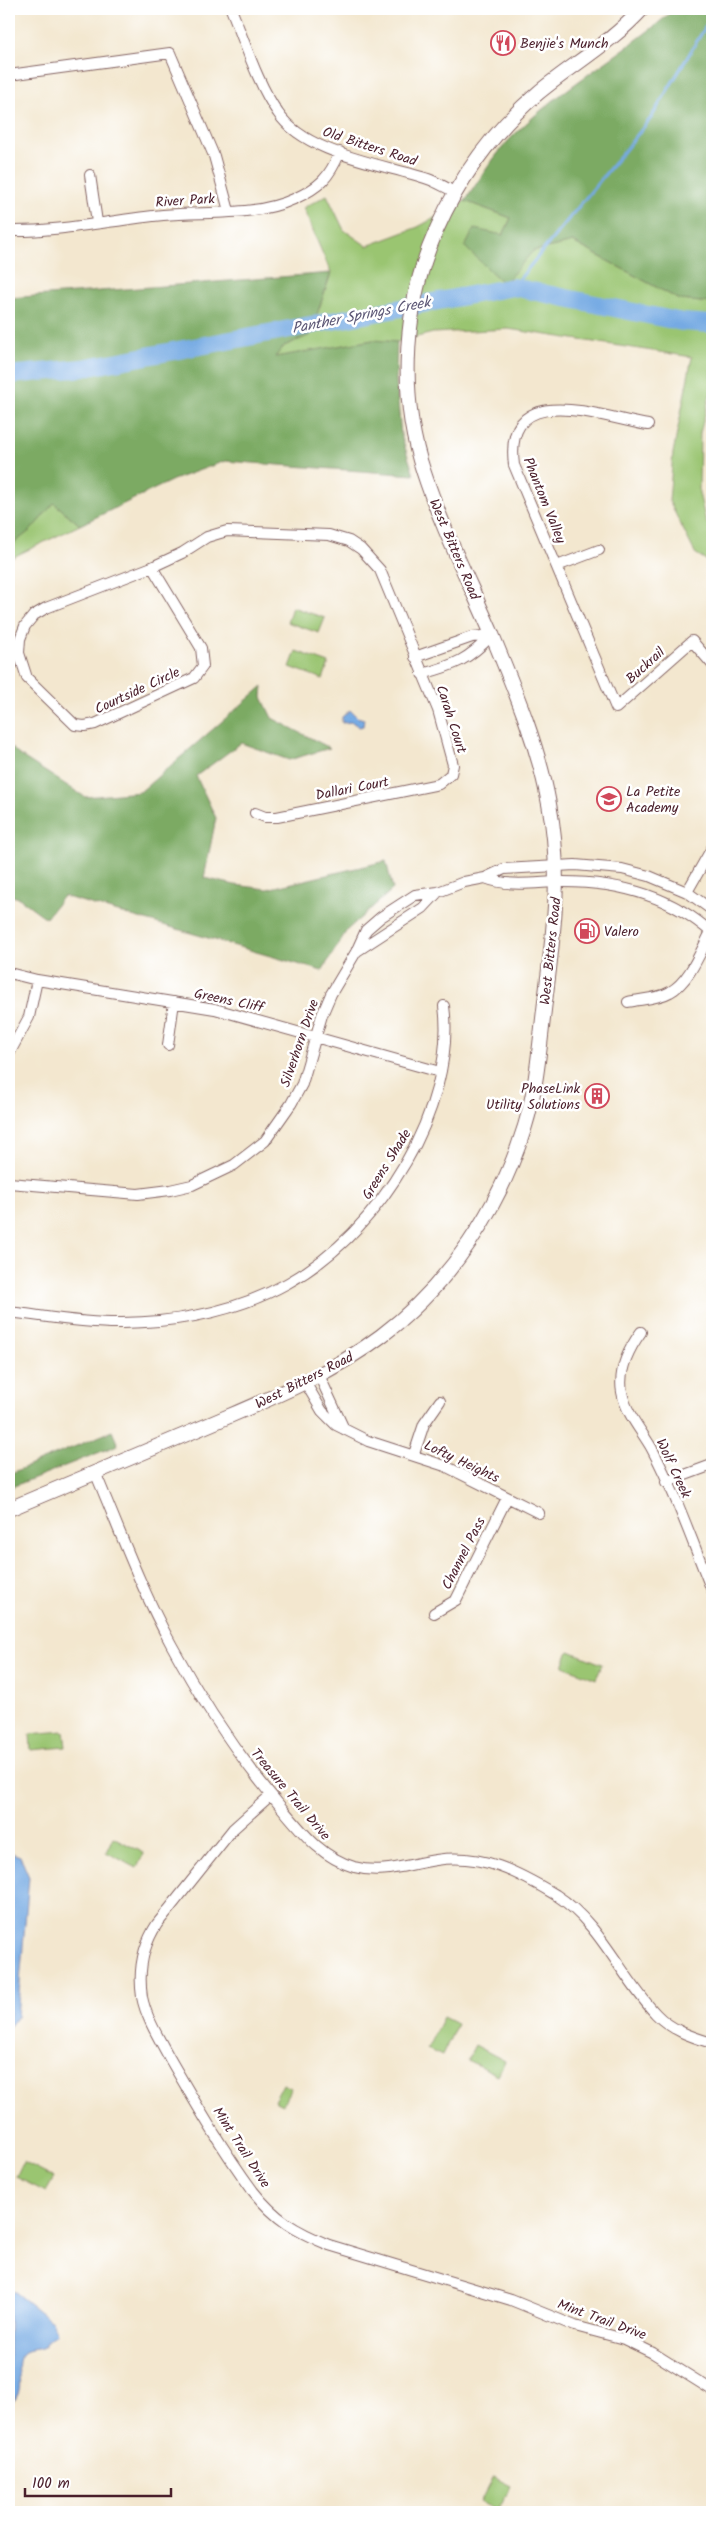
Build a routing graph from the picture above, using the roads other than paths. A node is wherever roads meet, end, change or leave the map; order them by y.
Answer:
1 (231, 9) edge
2 (642, 9) edge
3 (9, 75) edge
4 (340, 152) junction
5 (90, 175) dead end
6 (456, 192) junction
7 (229, 211) junction
8 (97, 222) junction
9 (9, 231) edge
10 (648, 425) dead end
11 (599, 550) dead end
12 (557, 566) junction
13 (152, 567) junction
14 (492, 635) junction
15 (415, 657) junction
16 (712, 664) edge
17 (422, 674) junction
18 (616, 708) joint
19 (451, 774) joint
20 (255, 813) dead end
21 (712, 848) edge
22 (556, 866) junction
23 (485, 878) junction
24 (557, 882) junction
25 (438, 892) junction
26 (687, 892) junction
27 (712, 910) edge
28 (388, 912) junction
29 (398, 926) junction
30 (712, 932) edge
31 (356, 952) junction
32 (9, 973) edge
33 (37, 980) junction
34 (174, 1002) junction
35 (628, 1002) dead end
36 (444, 1006) dead end
37 (316, 1036) junction
38 (168, 1045) dead end
39 (9, 1054) edge
40 (440, 1072) junction
41 (9, 1183) edge
42 (9, 1312) edge
43 (641, 1332) dead end
44 (319, 1375) junction
45 (306, 1382) junction
46 (440, 1401) dead end
47 (332, 1414) junction
48 (414, 1454) junction
49 (712, 1465) edge
50 (95, 1472) junction
51 (666, 1482) junction
52 (507, 1498) junction
53 (9, 1509) edge
54 (539, 1513) dead end
55 (712, 1590) edge
56 (434, 1613) dead end
57 (271, 1796) junction
58 (712, 2043) edge
59 (712, 2390) edge

1 - 4 street, Old Bitters Road
2 - 6 main road, West Bitters Road
3 - 7 street
4 - 6 street, Old Bitters Road
4 - 7 street, River Park
5 - 8 street
6 - 14 main road, West Bitters Road
7 - 8 street, River Park
8 - 9 street, River Park
10 - 12 street, Phantom Valley
11 - 12 street
12 - 18 street, Phantom Valley
13 - 13 street, Courtside Circle
13 - 15 street, Courtside Circle
14 - 15 street
14 - 17 street
14 - 22 main road, West Bitters Road
15 - 17 street, Courtside Circle
16 - 18 street, Buckrail
17 - 19 street, Carah Court
19 - 20 street, Dallari Court
21 - 26 street
22 - 23 street, Silverhorn Drive
22 - 24 main road, West Bitters Road
22 - 26 street, Silverhorn Drive
23 - 24 street, Silverhorn Drive
23 - 25 street, Silverhorn Drive
24 - 30 street, Silverhorn Drive
24 - 44 main road, West Bitters Road
25 - 28 street, Silverhorn Drive
25 - 29 street, Silverhorn Drive
26 - 27 street, Silverhorn Drive
28 - 29 street
28 - 31 street, Silverhorn Drive
29 - 31 street, Silverhorn Drive
30 - 35 street
31 - 37 street, Silverhorn Drive
32 - 33 street, Greens Cliff
33 - 34 street, Greens Cliff
33 - 39 street
34 - 37 street, Greens Cliff
34 - 38 street
36 - 40 street, Greens Shade
37 - 40 street, Greens Cliff
37 - 41 street, Silverhorn Drive
40 - 42 street, Greens Shade
43 - 51 street, Wolf Creek
44 - 45 main road, West Bitters Road
44 - 47 street, Lofty Heights
45 - 47 street, Lofty Heights
45 - 50 main road, West Bitters Road
46 - 48 street
47 - 48 street, Lofty Heights
48 - 52 street, Lofty Heights
49 - 51 street
50 - 53 main road, West Bitters Road
50 - 57 street, Treasure Trail Drive
51 - 55 street, Wolf Creek
52 - 54 street, Lofty Heights
52 - 56 street, Channel Pass
57 - 58 street, Treasure Trail Drive
57 - 59 street, Mint Trail Drive

